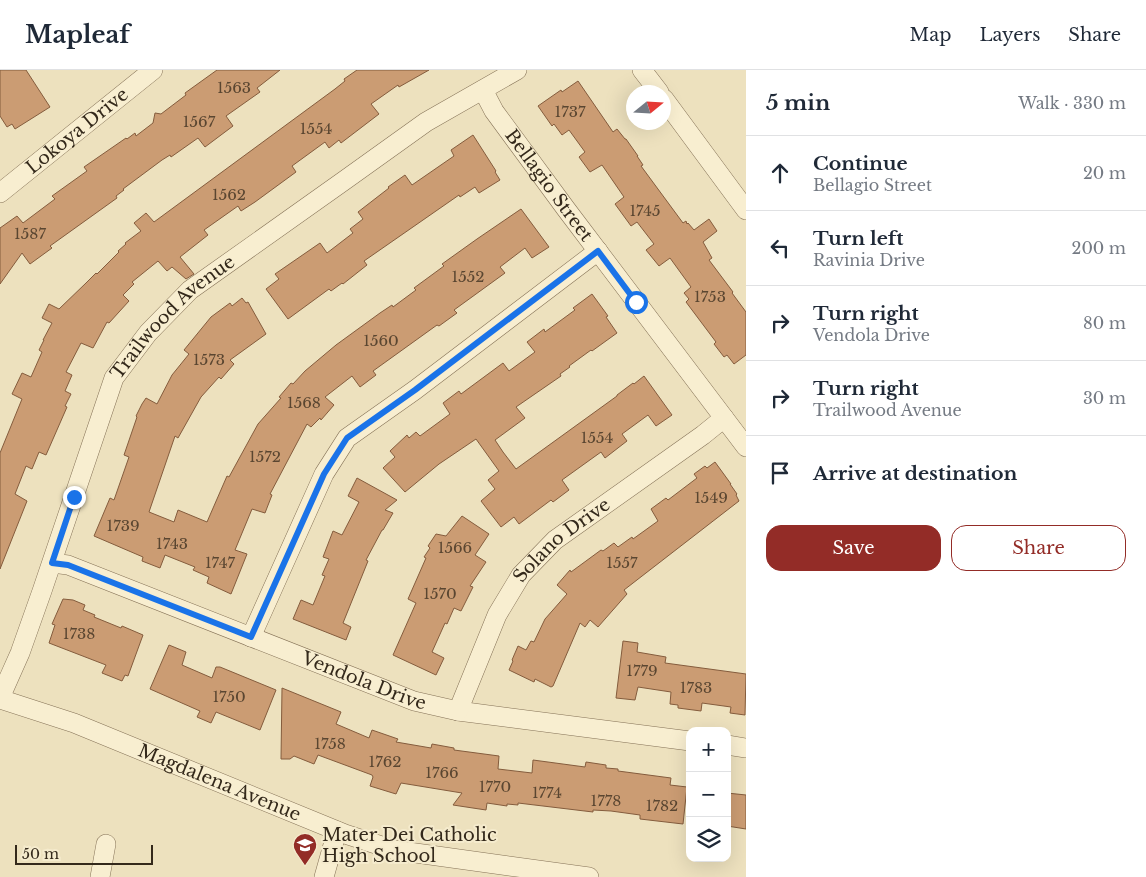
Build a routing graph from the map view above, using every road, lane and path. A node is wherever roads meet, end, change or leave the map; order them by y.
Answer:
1 (153, 70) edge
2 (517, 70) edge
3 (642, 70) edge
4 (654, 85) edge
5 (483, 90) junction
6 (671, 108) edge
7 (2, 189) edge
8 (746, 210) edge
9 (598, 251) junction
10 (724, 418) junction
11 (746, 447) edge
12 (52, 563) junction
13 (251, 637) junction
14 (0, 699) edge
15 (458, 710) junction
16 (686, 740) edge
17 (731, 746) edge
18 (746, 748) edge
19 (337, 831) junction
20 (106, 844) dead end
21 (100, 877) edge
22 (324, 877) edge
23 (589, 877) edge

1 - 7 street, Lokoya Drive
2 - 5 street, Trailwood Avenue
3 - 4 street
5 - 9 street, Bellagio Street
5 - 12 street, Trailwood Avenue
6 - 8 street
9 - 10 street, Bellagio Street
9 - 13 street
10 - 11 street, Bellagio Street
10 - 15 street, Solano Drive
12 - 13 street, Vendola Drive
12 - 14 street, Trailwood Avenue
13 - 15 street, Vendola Drive
14 - 19 street, Magdalena Avenue
15 - 16 street, Vendola Drive
17 - 18 street
19 - 22 street
19 - 23 street, Magdalena Avenue
20 - 21 street

